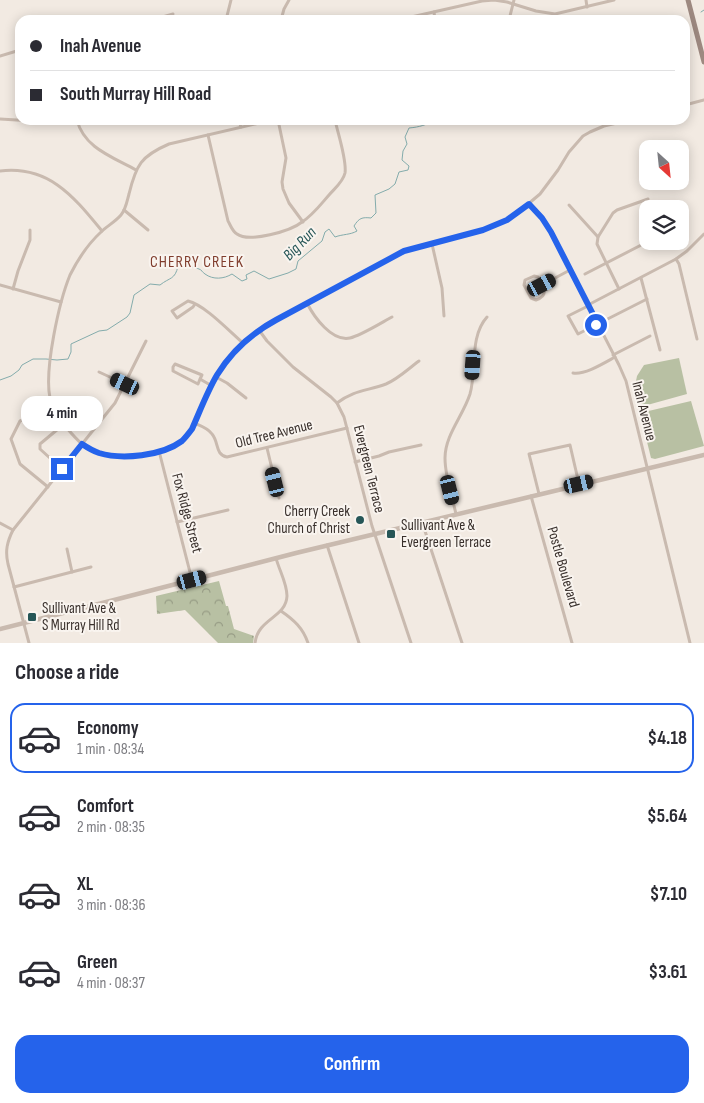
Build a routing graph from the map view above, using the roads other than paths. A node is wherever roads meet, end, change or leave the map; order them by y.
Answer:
1 (231, 0) edge
2 (288, 0) edge
3 (586, 0) edge
4 (614, 0) edge
5 (688, 0) edge
6 (514, 2) edge
7 (587, 6) junction
8 (434, 12) junction
9 (173, 14) dead end
10 (170, 15) edge
11 (227, 15) edge
12 (282, 15) edge
13 (420, 15) edge
14 (434, 15) edge
15 (510, 15) edge
16 (15, 52) edge
17 (0, 56) edge
18 (704, 62) edge
19 (704, 100) edge
20 (690, 104) edge
21 (0, 119) edge
22 (15, 120) edge
23 (79, 125) edge
24 (250, 125) edge
25 (279, 125) edge
26 (336, 125) edge
27 (608, 125) edge
28 (241, 127) joint
29 (208, 135) junction
30 (136, 170) junction
31 (0, 171) edge
32 (648, 199) dead end
33 (529, 204) junction
34 (569, 204) dead end
35 (124, 210) junction
36 (303, 222) junction
37 (30, 230) dead end
38 (148, 230) dead end
39 (102, 231) junction
40 (704, 234) edge
41 (598, 237) junction
42 (432, 244) junction
43 (639, 246) edge
44 (676, 259) junction
45 (606, 263) junction
46 (570, 270) junction
47 (585, 274) dead end
48 (641, 278) junction
49 (0, 285) edge
50 (542, 285) junction
51 (13, 289) junction
52 (619, 289) junction
53 (646, 299) junction
54 (61, 302) junction
55 (307, 303) junction
56 (195, 304) junction
57 (588, 305) junction
58 (444, 316) dead end
59 (392, 317) dead end
60 (487, 317) dead end
61 (598, 324) junction
62 (259, 330) junction
63 (650, 336) dead end
64 (697, 339) dead end
65 (146, 341) dead end
66 (243, 343) junction
67 (660, 350) dead end
68 (614, 356) junction
69 (419, 361) dead end
70 (99, 372) dead end
71 (573, 373) dead end
72 (216, 377) junction
73 (200, 379) junction
74 (125, 384) junction
75 (212, 386) junction
76 (246, 398) dead end
77 (337, 404) junction
78 (53, 407) junction
79 (64, 424) junction
80 (194, 424) junction
81 (347, 428) junction
82 (82, 444) junction
83 (420, 444) dead end
84 (266, 448) junction
85 (159, 451) junction
86 (704, 454) edge
87 (355, 462) junction
88 (647, 468) junction
89 (62, 469) junction
90 (579, 484) junction
91 (48, 487) junction
92 (539, 494) junction
93 (531, 496) junction
94 (279, 498) dead end
95 (228, 510) dead end
96 (456, 515) junction
97 (178, 522) junction
98 (422, 522) junction
99 (0, 523) edge
100 (13, 530) junction
101 (374, 534) junction
102 (327, 545) junction
103 (67, 549) dead end
104 (276, 558) junction
105 (91, 567) dead end
106 (72, 572) junction
107 (192, 580) junction
108 (14, 587) junction
109 (281, 611) junction
110 (23, 623) junction
111 (0, 629) edge
112 (29, 643) edge
113 (255, 643) edge
114 (308, 643) edge
115 (359, 643) edge
116 (411, 643) edge
117 (462, 643) edge
118 (572, 643) edge
119 (690, 643) edge

1 - 11 street
2 - 12 street
3 - 7 street
4 - 7 street
5 - 18 main road
6 - 7 street
6 - 8 street
6 - 15 street
8 - 13 street
8 - 14 street
9 - 10 street
16 - 17 street
19 - 20 street
21 - 22 street
23 - 30 street
24 - 28 street
25 - 36 street
26 - 36 street
27 - 33 street
28 - 29 street
29 - 30 street
29 - 36 street
30 - 35 street
31 - 39 street
32 - 41 street
33 - 42 street
33 - 46 street, Inah Avenue
34 - 41 street
35 - 38 street
35 - 39 street
37 - 51 street
39 - 54 street
40 - 44 street
41 - 45 street
42 - 55 street
42 - 58 street
43 - 45 street
44 - 48 street
44 - 64 street
45 - 47 street
45 - 52 street
46 - 50 street
46 - 57 street, Inah Avenue
48 - 52 street
48 - 53 street
49 - 51 street
50 - 50 street
51 - 54 street
52 - 57 street
53 - 61 street
53 - 67 street
54 - 78 street
55 - 59 street
55 - 62 street
56 - 56 street
56 - 66 street
57 - 61 street, Inah Avenue
57 - 61 street
60 - 96 street
61 - 68 street, Inah Avenue
62 - 66 street
62 - 77 street, Evergreen Terrace
63 - 68 street
65 - 74 street
66 - 72 street
68 - 71 street
68 - 88 street, Inah Avenue
69 - 77 street
70 - 74 street
72 - 75 street
72 - 76 street
73 - 73 street
73 - 75 street
74 - 82 street
75 - 80 street
77 - 81 street, Evergreen Terrace
78 - 79 street
78 - 91 street
79 - 82 street
79 - 89 street
80 - 84 street, Old Tree Avenue
80 - 85 street
81 - 84 street, Old Tree Avenue
81 - 87 street, Evergreen Terrace
82 - 85 street
82 - 89 street
83 - 87 street
84 - 94 street
85 - 97 street, Fox Ridge Street
86 - 88 street
87 - 101 street, Evergreen Terrace
88 - 90 street
88 - 119 street, Inah Avenue
89 - 91 street
90 - 92 street
90 - 92 street
91 - 100 street
92 - 93 street
93 - 96 street
93 - 118 street, Postle Boulevard
95 - 97 street
96 - 98 street
97 - 107 street, Fox Ridge Street
98 - 101 street
98 - 117 street
99 - 100 street
100 - 108 street
101 - 102 street
101 - 116 street, Evergreen Terrace
102 - 104 street
102 - 115 street
103 - 106 street
104 - 107 street
104 - 109 street
105 - 106 street
106 - 108 street
107 - 110 street
108 - 110 street
109 - 113 street
109 - 114 street
110 - 111 street
110 - 112 street

